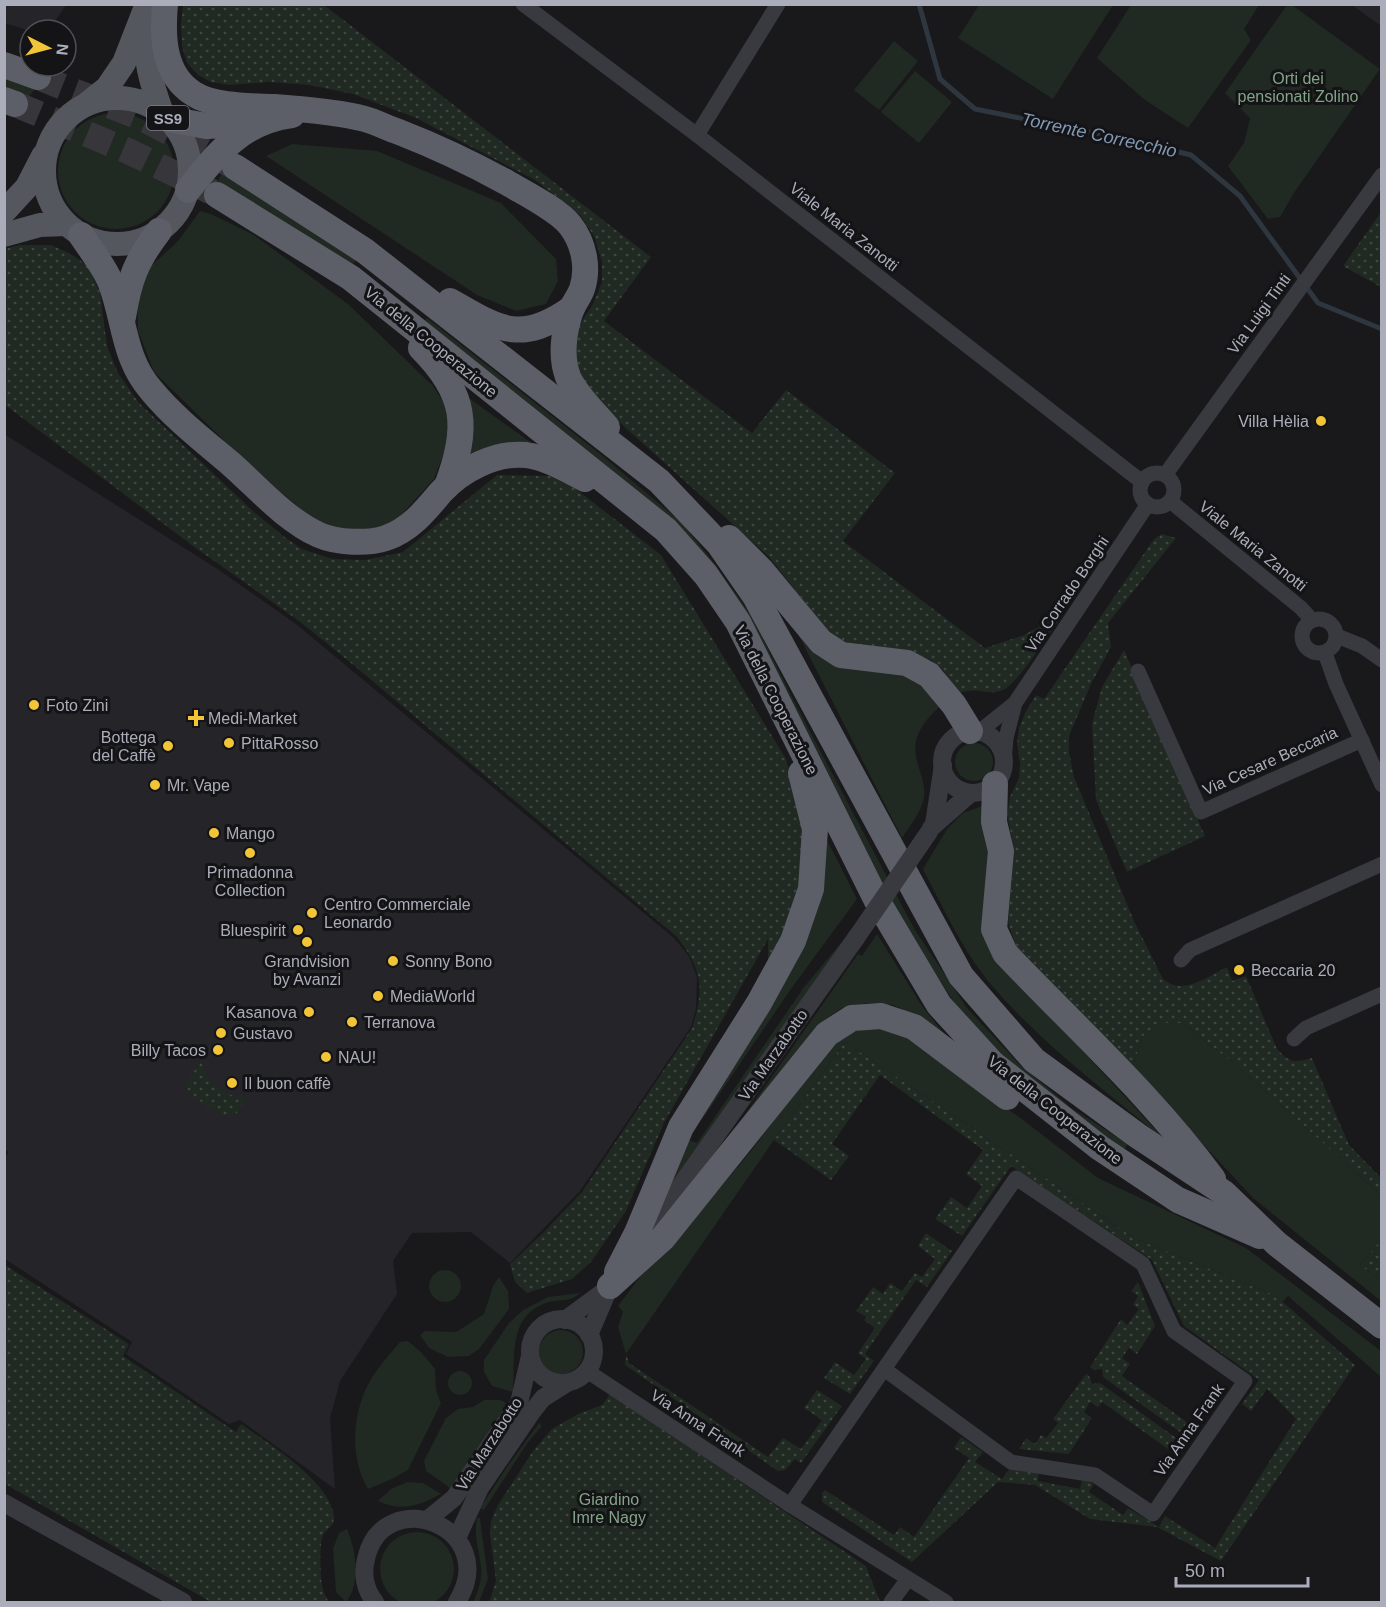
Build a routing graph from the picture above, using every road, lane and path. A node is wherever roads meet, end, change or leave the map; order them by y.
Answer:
1 (147, 4) edge
2 (165, 4) edge
3 (523, 4) edge
4 (778, 4) edge
5 (86, 104) junction
6 (313, 112) junction
7 (165, 116) junction
8 (259, 124) junction
9 (697, 135) junction
10 (48, 146) junction
11 (235, 167) tunnel mouth
12 (1382, 175) edge
13 (188, 190) junction
14 (218, 195) tunnel mouth
15 (4, 212) edge
16 (74, 229) junction
17 (159, 231) junction
18 (4, 235) edge
19 (364, 251) junction
20 (351, 278) junction
21 (572, 308) junction
22 (123, 320) junction
23 (1165, 475) junction
24 (1142, 482) junction
25 (663, 484) junction
26 (447, 486) junction
27 (1170, 501) junction
28 (1148, 504) junction
29 (666, 530) junction
30 (1312, 621) junction
31 (1336, 636) junction
32 (1325, 653) junction
33 (1382, 660) edge
34 (1138, 671) dead end
35 (1015, 703) junction
36 (785, 718) junction
37 (975, 731) junction
38 (1362, 740) junction
39 (942, 765) junction
40 (1000, 772) junction
41 (1382, 785) edge
42 (971, 793) junction
43 (931, 828) junction
44 (1382, 864) edge
45 (1181, 960) dead end
46 (1382, 994) edge
47 (1294, 1039) dead end
48 (1224, 1193) junction
49 (1178, 1200) junction
50 (1277, 1244) junction
51 (610, 1286) junction
52 (565, 1320) junction
53 (1382, 1326) edge
54 (589, 1335) junction
55 (530, 1356) junction
56 (884, 1369) junction
57 (587, 1371) junction
58 (567, 1383) junction
59 (4, 1503) edge
60 (790, 1505) junction
61 (428, 1520) junction
62 (457, 1538) junction
63 (908, 1579) junction
64 (366, 1585) junction
65 (183, 1602) edge
66 (358, 1602) edge
67 (375, 1602) edge
68 (457, 1602) edge
69 (891, 1602) edge
70 (946, 1602) edge

1 - 5 main road, SS9
1 - 7 main road, SS9
2 - 6 highway
3 - 9 street, Viale Maria Zanotti
4 - 9 street
5 - 7 main road, SS9
5 - 10 main road, SS9
6 - 8 highway
6 - 21 highway
7 - 8 highway
7 - 13 main road, SS9
8 - 13 highway
9 - 24 street, Viale Maria Zanotti
10 - 15 main road, SS9
10 - 16 main road, SS9
11 - 19 highway, Via della Cooperazione
12 - 23 street, Via Luigi Tinti
13 - 17 main road, SS9
14 - 20 highway, Via della Cooperazione
16 - 17 main road, SS9
16 - 18 main road, SS9
16 - 22 highway
17 - 22 highway
19 - 21 highway
19 - 25 highway, Via della Cooperazione
20 - 26 highway
20 - 29 highway, Via della Cooperazione
21 - 25 highway
22 - 26 highway
23 - 24 street
23 - 27 street
24 - 28 street
25 - 37 highway
25 - 48 highway, Via della Cooperazione
26 - 29 highway
27 - 28 street
27 - 30 street, Viale Maria Zanotti
28 - 35 street, Via Corrado Borghi
29 - 36 highway, Via della Cooperazione
30 - 31 street, Viale Maria Zanotti
30 - 32 street
31 - 32 street
31 - 33 street, Viale Maria Zanotti
32 - 38 street, Via Cesare Beccaria
34 - 38 street, Via Cesare Beccaria
35 - 37 street, Via Corrado Borghi
35 - 40 street, Via Corrado Borghi
36 - 49 highway, Via della Cooperazione
36 - 51 highway
37 - 39 street
37 - 40 street
38 - 41 street, Via Cesare Beccaria
39 - 42 street
39 - 43 street, Via Marzabotto
40 - 42 street
40 - 48 highway
42 - 43 street, Via Marzabotto
43 - 51 street, Via Marzabotto, bridge
44 - 45 street
46 - 47 street
48 - 50 highway, Via della Cooperazione
49 - 50 highway, Via della Cooperazione
49 - 51 highway
50 - 53 highway, Via della Cooperazione
51 - 52 street, Via Marzabotto
51 - 54 street, Via Marzabotto
52 - 54 street
52 - 55 street, Via Marzabotto
54 - 57 street, Via Marzabotto
55 - 58 street
55 - 61 street, Via Marzabotto
56 - 56 street, Via Anna Frank
56 - 60 street, Via Anna Frank
57 - 58 street, Via Marzabotto
57 - 60 street, Via Anna Frank
58 - 62 street, Via Marzabotto
59 - 65 street
60 - 63 street, Via Anna Frank
61 - 62 street
61 - 64 street
62 - 68 street
63 - 69 street
63 - 70 street, Via Anna Frank
64 - 66 street
64 - 67 street

